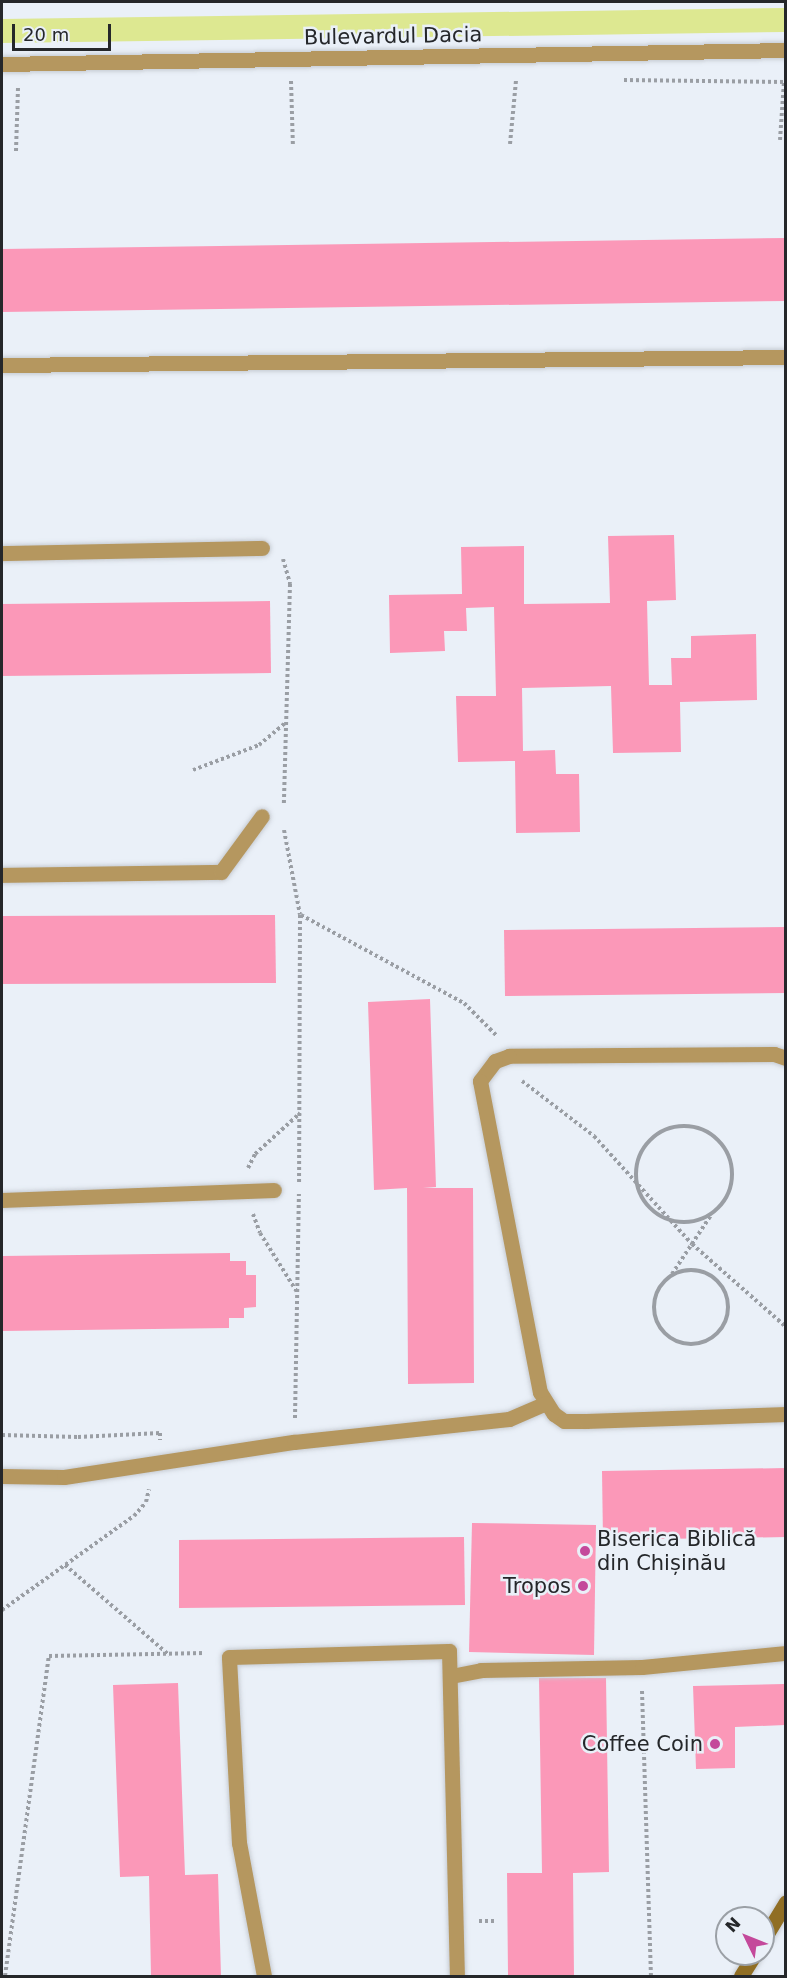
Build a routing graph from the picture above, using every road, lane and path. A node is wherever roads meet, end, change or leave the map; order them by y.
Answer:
1 (786, 50) edge
2 (2, 64) edge
3 (516, 80) dead end
4 (291, 81) dead end
5 (784, 82) dead end
6 (18, 85) dead end
7 (780, 140) dead end
8 (510, 144) dead end
9 (293, 147) dead end
10 (16, 151) dead end
11 (786, 357) edge
12 (2, 365) edge
13 (262, 548) joint
14 (2, 553) edge
15 (286, 722) junction
16 (193, 770) dead end
17 (284, 809) dead end
18 (262, 816) dead end
19 (284, 820) dead end
20 (2, 875) edge
21 (300, 915) junction
22 (786, 1058) edge
23 (499, 1060) junction
24 (300, 1113) junction
25 (636, 1178) junction
26 (274, 1190) dead end
27 (248, 1191) junction
28 (2, 1200) edge
29 (712, 1214) junction
30 (669, 1220) junction
31 (692, 1244) junction
32 (670, 1277) junction
33 (297, 1292) junction
34 (786, 1327) edge
35 (546, 1403) junction
36 (786, 1414) edge
37 (2, 1435) edge
38 (294, 1442) junction
39 (162, 1464) junction
40 (2, 1476) edge
41 (65, 1564) junction
42 (2, 1610) edge
43 (786, 1653) edge
44 (169, 1655) junction
45 (229, 1657) junction
46 (642, 1666) junction
47 (451, 1676) junction
48 (786, 1902) edge
49 (775, 1920) edge
50 (5, 1977) edge
51 (264, 1977) edge
52 (457, 1977) edge
53 (651, 1977) edge

1 - 2 street, Bulevardul Dacia
3 - 8 path
4 - 9 path
5 - 7 path
6 - 10 path
11 - 12 street
13 - 14 street
13 - 15 path
15 - 16 path
15 - 17 path
18 - 20 street
19 - 21 path
21 - 23 path
21 - 24 path
22 - 23 street
23 - 25 path
23 - 35 street
24 - 27 path
24 - 33 path
25 - 29 path
25 - 30 path
25 - 30 path
26 - 27 street
27 - 28 street
27 - 33 path
29 - 30 path
29 - 31 path
30 - 31 path
31 - 32 path
31 - 34 path
32 - 32 path
33 - 38 path
35 - 36 street
35 - 38 street
37 - 39 path
38 - 39 street
39 - 40 street
39 - 41 path
41 - 42 path
41 - 44 path
43 - 46 street
44 - 45 path
44 - 50 path
45 - 47 street
45 - 51 street
46 - 47 street
46 - 53 path
47 - 52 street
48 - 49 main road

